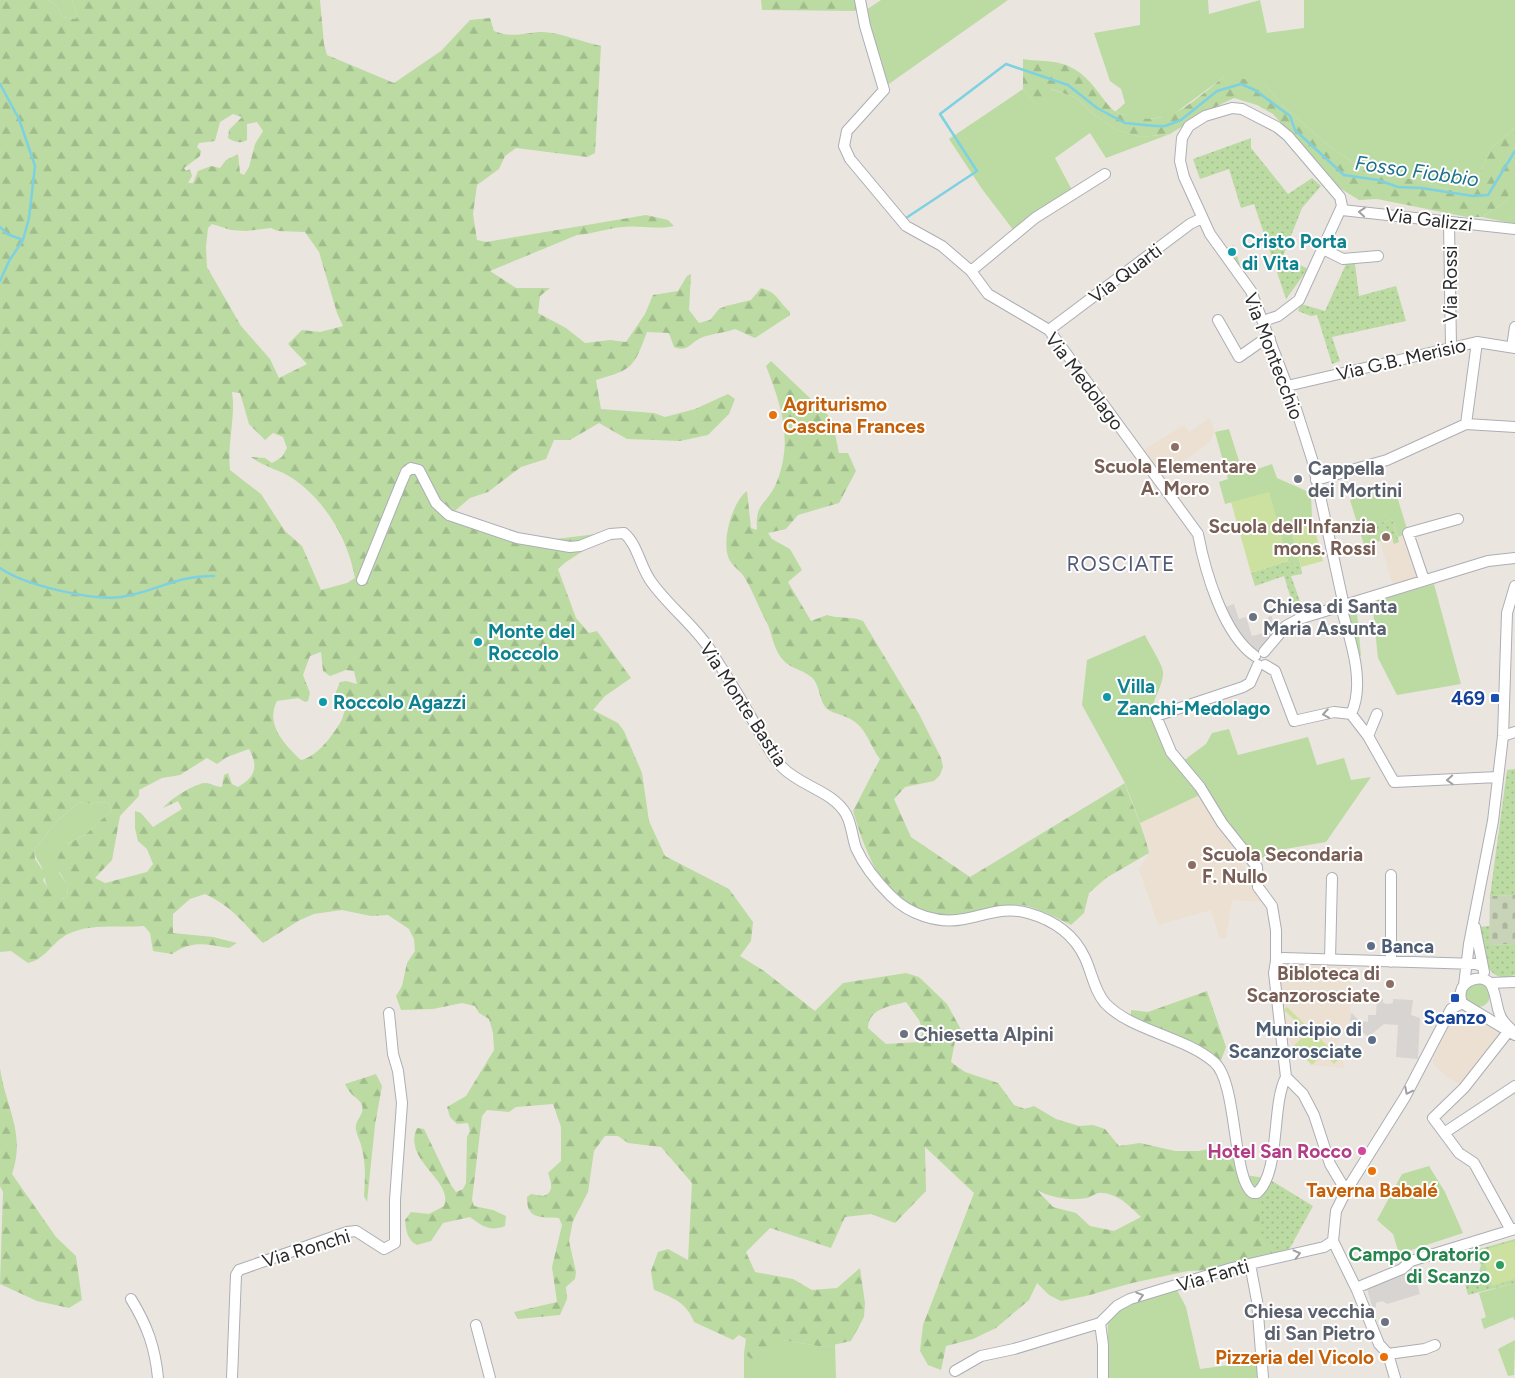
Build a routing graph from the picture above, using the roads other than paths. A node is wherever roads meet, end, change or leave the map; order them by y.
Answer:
1 (860, 0) edge
2 (1105, 174) dead end
3 (1342, 210) junction
4 (1202, 218) junction
5 (1449, 222) junction
6 (1515, 229) edge
7 (1324, 248) junction
8 (1378, 256) dead end
9 (971, 271) junction
10 (1218, 320) dead end
11 (1263, 322) junction
12 (1515, 327) edge
13 (1049, 330) junction
14 (1270, 339) junction
15 (1477, 342) junction
16 (1451, 347) junction
17 (1514, 347) edge
18 (1287, 386) junction
19 (1466, 424) junction
20 (1515, 427) edge
21 (1316, 480) junction
22 (1458, 519) dead end
23 (1515, 558) edge
24 (362, 580) dead end
25 (1424, 580) junction
26 (1515, 586) edge
27 (1343, 606) junction
28 (1261, 660) junction
29 (1351, 714) junction
30 (1377, 714) dead end
31 (1515, 732) edge
32 (1368, 736) junction
33 (1503, 736) junction
34 (1498, 777) junction
35 (1391, 875) dead end
36 (1332, 878) dead end
37 (1474, 921) junction
38 (1330, 959) junction
39 (1276, 960) junction
40 (1391, 962) junction
41 (1466, 964) junction
42 (1482, 966) junction
43 (1488, 981) junction
44 (1515, 983) edge
45 (1464, 985) junction
46 (1495, 996) junction
47 (1462, 1003) junction
48 (1476, 1011) junction
49 (389, 1014) dead end
50 (1512, 1033) edge
51 (1286, 1077) junction
52 (1515, 1087) edge
53 (1444, 1133) junction
54 (1346, 1191) junction
55 (1513, 1230) edge
56 (1333, 1241) junction
57 (1250, 1264) junction
58 (1356, 1288) junction
59 (130, 1299) dead end
60 (1100, 1323) junction
61 (476, 1325) dead end
62 (1435, 1344) dead end
63 (1388, 1354) junction
64 (955, 1370) dead end
65 (158, 1378) edge
66 (232, 1378) edge
67 (490, 1378) edge
68 (1103, 1378) edge
69 (1263, 1378) edge
70 (1395, 1378) edge

1 - 9 street, Via Medolago
2 - 9 street
3 - 4 street, Via Montecchio
5 -> 3 street, Via Galizzi
3 - 7 street
4 - 11 street, Via Montecchio
4 - 13 street, Via Quarti
5 - 6 street, Via Galizzi
5 - 16 street, Via Rossi
7 - 8 street
7 - 11 street
9 - 13 street, Via Medolago
10 - 14 street
11 - 14 street, Via Montecchio
12 - 17 street
13 - 28 street, Via Medolago
14 - 18 street, Via Montecchio
15 - 16 street, Via G.B. Merisio
15 - 17 street, Via G.B. Merisio
15 - 19 street
16 - 18 street, Via G.B. Merisio
18 - 21 street, Via Montecchio
19 - 20 street
19 - 21 street
21 - 27 street, Via Montecchio
22 - 25 street
23 - 25 street
24 - 51 street, Via Monte Bastia
25 - 27 street
26 - 33 street
27 - 28 street
27 - 29 street, Via Montecchio
29 -> 28 street, Via Medolago
28 - 39 street
29 - 32 street
30 - 32 street
31 - 33 street
34 -> 32 street
33 - 34 street
34 - 37 street
35 - 40 street
36 - 38 street
37 - 41 street
37 - 42 street
38 - 39 street
38 - 40 street
39 - 51 street
40 - 41 street
41 - 42 street
41 - 45 street
42 - 43 street
43 - 44 street
43 - 45 street
43 - 46 street
44 - 46 street
45 - 47 street
46 - 48 street
46 - 50 street
47 - 48 street
47 -> 54 street
48 - 50 street
49 - 66 street, Via Ronchi
50 - 53 street
51 - 54 street
52 - 53 street
53 - 55 street
54 - 56 street
55 - 58 street
57 -> 56 street, Via Fanti
56 - 58 street
60 -> 57 street, Via Fanti
57 - 69 street
58 - 63 street
59 - 65 street
60 - 64 street
60 - 68 street
61 - 67 street
62 - 63 street
63 - 70 street

